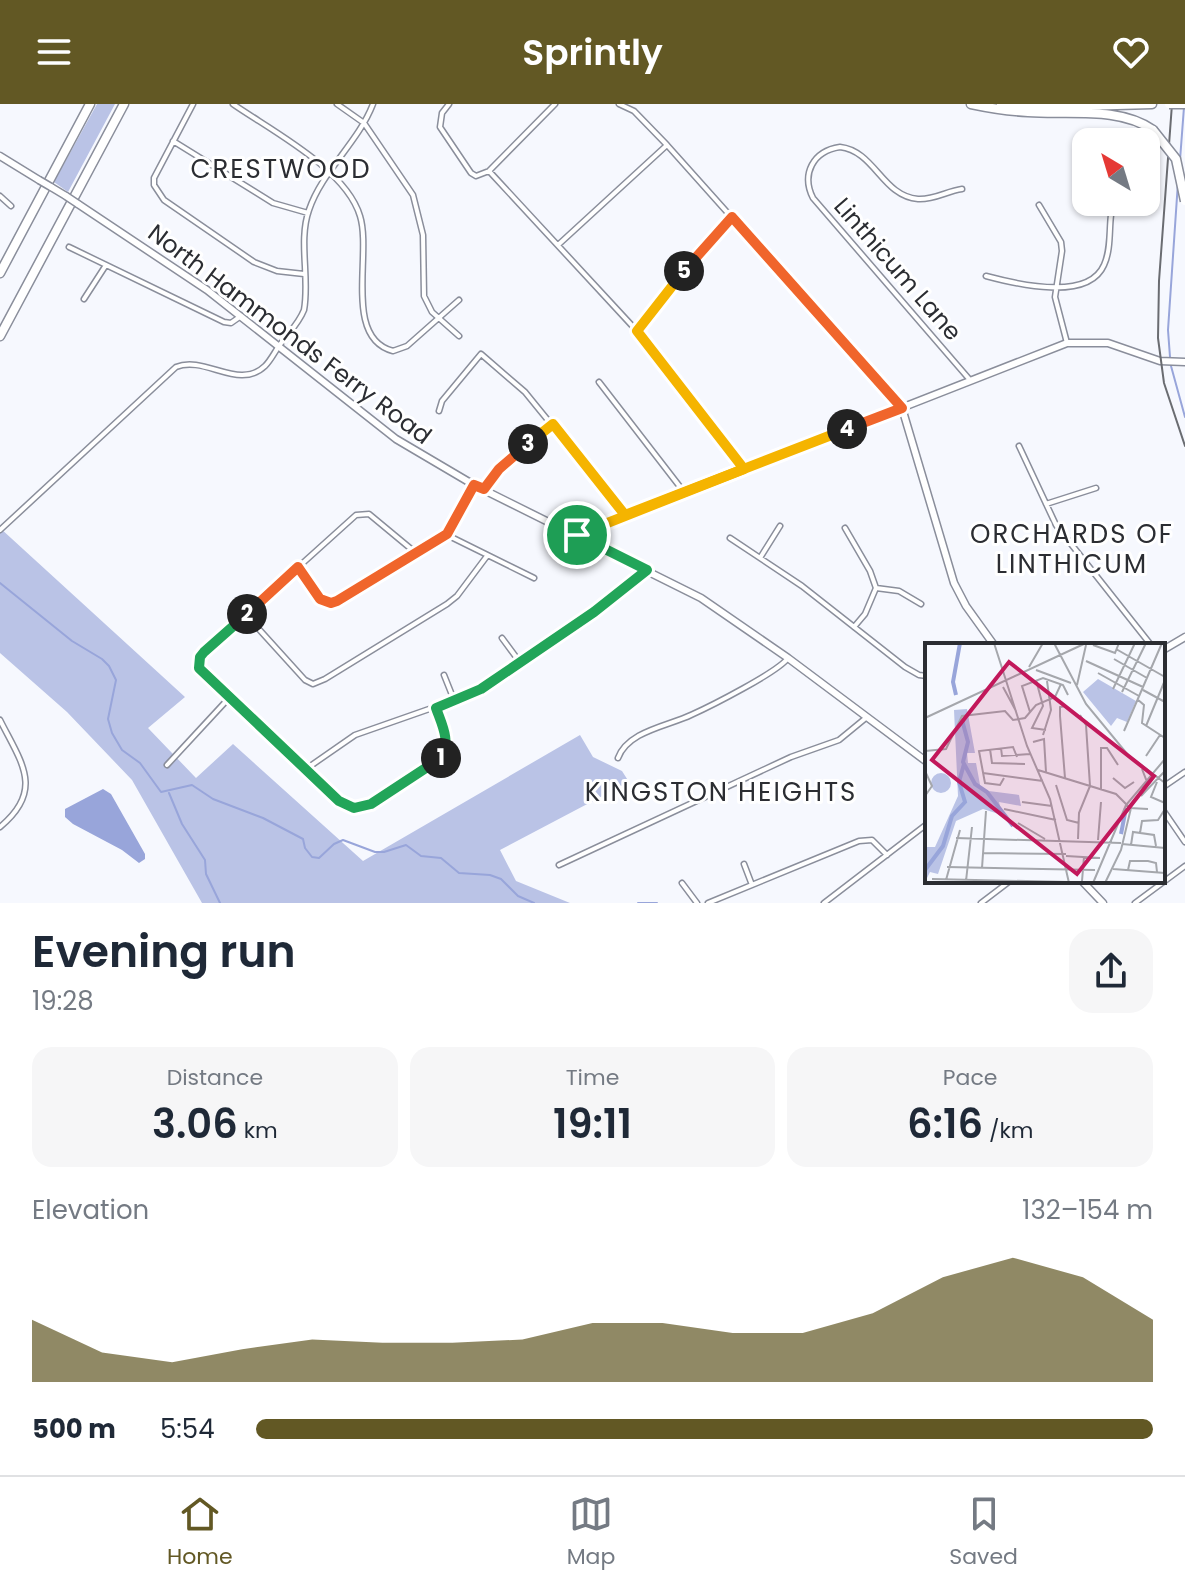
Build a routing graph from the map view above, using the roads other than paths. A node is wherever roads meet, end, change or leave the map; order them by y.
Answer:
1 (90, 104) edge
2 (124, 104) edge
3 (193, 104) edge
4 (233, 104) edge
5 (337, 104) edge
6 (373, 104) edge
7 (449, 104) edge
8 (555, 104) edge
9 (619, 104) edge
10 (971, 104) edge
11 (1001, 104) edge
12 (1152, 104) edge
13 (1169, 104) edge
14 (1185, 104) edge
15 (364, 123) junction
16 (173, 141) junction
17 (667, 145) junction
18 (0, 156) edge
19 (489, 171) junction
20 (331, 172) junction
21 (962, 189) dead end
22 (0, 196) edge
23 (1185, 201) edge
24 (1039, 205) dead end
25 (11, 206) dead end
26 (308, 213) junction
27 (1111, 216) edge
28 (732, 217) junction
29 (558, 245) junction
30 (69, 247) dead end
31 (106, 265) junction
32 (0, 273) edge
33 (305, 274) junction
34 (986, 276) dead end
35 (1055, 287) junction
36 (84, 299) dead end
37 (459, 300) dead end
38 (241, 316) junction
39 (438, 319) junction
40 (637, 331) junction
41 (0, 336) edge
42 (459, 336) dead end
43 (1067, 343) junction
44 (279, 346) junction
45 (1185, 362) edge
46 (970, 380) junction
47 (599, 382) dead end
48 (902, 408) junction
49 (439, 411) dead end
50 (553, 424) junction
51 (1019, 446) dead end
52 (744, 469) junction
53 (474, 485) junction
54 (1096, 488) dead end
55 (484, 489) junction
56 (684, 492) junction
57 (1046, 504) junction
58 (625, 515) junction
59 (780, 526) dead end
60 (845, 528) dead end
61 (0, 530) edge
62 (447, 534) junction
63 (577, 535) junction
64 (730, 538) dead end
65 (416, 553) junction
66 (487, 556) junction
67 (760, 558) junction
68 (298, 567) junction
69 (647, 570) junction
70 (534, 578) dead end
71 (876, 588) junction
72 (921, 604) dead end
73 (246, 615) junction
74 (854, 627) junction
75 (1185, 637) edge
76 (502, 638) dead end
77 (990, 643) edge
78 (1149, 643) edge
79 (1165, 649) edge
80 (788, 658) junction
81 (519, 661) junction
82 (444, 675) dead end
83 (925, 676) edge
84 (229, 698) junction
85 (454, 700) junction
86 (436, 708) junction
87 (867, 717) junction
88 (0, 720) edge
89 (618, 758) dead end
90 (925, 760) edge
91 (167, 765) dead end
92 (306, 769) junction
93 (1185, 772) edge
94 (1165, 786) edge
95 (1165, 813) edge
96 (925, 826) edge
97 (0, 827) edge
98 (1185, 842) edge
99 (887, 855) junction
100 (744, 864) dead end
101 (559, 865) dead end
102 (1185, 866) edge
103 (1165, 881) edge
104 (682, 883) dead end
105 (1007, 883) edge
106 (1084, 883) edge
107 (1162, 883) edge
108 (752, 885) junction
109 (697, 903) edge
110 (708, 903) edge
111 (824, 903) edge
112 (981, 903) edge
113 (1103, 903) edge
114 (1135, 903) edge

1 - 32 highway
2 - 41 highway
3 - 16 street
4 - 20 street
5 - 15 street
6 - 15 street
7 - 19 street
8 - 19 street
9 - 17 street
10 - 23 highway, bridge
11 - 12 highway
13 - 14 highway, bridge
15 - 20 street
15 - 39 street
16 - 26 street
16 - 33 street
17 - 28 street
17 - 29 street
18 - 38 street, North Hammonds Ferry Road, bridge
19 - 29 street
20 - 26 street
20 - 39 street
21 - 46 street, Linthicum Lane
22 - 25 street
24 - 35 street
26 - 33 street
27 - 35 street
28 - 40 street
28 - 48 street
29 - 40 street
30 - 31 street
31 - 36 street
31 - 38 street
33 - 44 street
34 - 35 street
35 - 43 street
37 - 39 street
38 - 44 street, North Hammonds Ferry Road
39 - 42 street
40 - 52 street
43 - 45 street
43 - 46 street
44 - 53 street, North Hammonds Ferry Road
44 - 61 street
46 - 48 street
47 - 56 street
48 - 52 street
48 - 77 street
49 - 50 street
50 - 55 street
50 - 58 street
51 - 57 street
52 - 56 street
53 - 55 street, North Hammonds Ferry Road
53 - 62 street
54 - 57 street
55 - 63 street, North Hammonds Ferry Road
56 - 58 street
57 - 78 street
58 - 63 street
59 - 67 street
60 - 71 street
62 - 65 street
62 - 66 street
63 - 69 street, North Hammonds Ferry Road
64 - 67 street
65 - 68 street
65 - 68 street
66 - 70 street
66 - 73 street
67 - 74 street
68 - 73 street
69 - 80 street, North Hammonds Ferry Road
69 - 81 street
71 - 72 street
71 - 74 street
73 - 84 street
74 - 83 street
75 - 79 street
76 - 81 street
80 - 87 street, North Hammonds Ferry Road
80 - 89 street
81 - 85 street
82 - 85 street
84 - 91 street
84 - 92 street
85 - 86 street
86 - 92 street
86 - 92 street
87 - 90 street, North Hammonds Ferry Road
87 - 101 street
88 - 97 street
93 - 94 street
95 - 98 street
96 - 99 street
99 - 108 street
99 - 111 street
100 - 108 street
102 - 103 street
104 - 109 street
105 - 112 street
106 - 113 street
107 - 114 street
108 - 110 street

